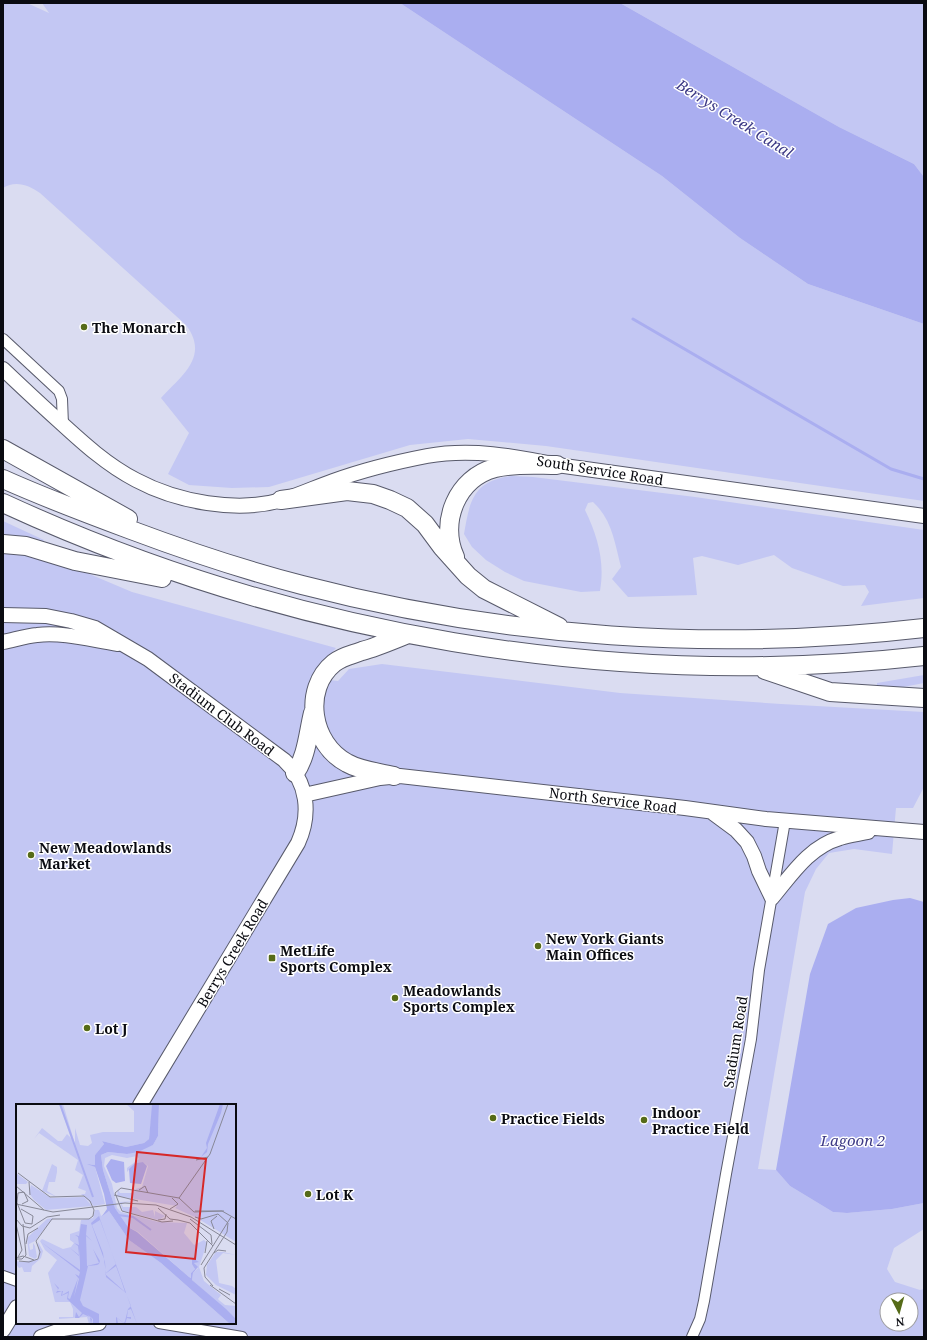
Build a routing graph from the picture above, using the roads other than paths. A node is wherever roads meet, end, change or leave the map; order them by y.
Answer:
1 (3, 339) edge
2 (3, 369) edge
3 (63, 424) junction
4 (3, 449) edge
5 (557, 466) junction
6 (3, 479) edge
7 (281, 500) junction
8 (3, 504) edge
9 (924, 516) edge
10 (3, 544) edge
11 (173, 546) junction
12 (459, 565) junction
13 (234, 592) junction
14 (3, 615) edge
15 (924, 628) edge
16 (568, 632) junction
17 (408, 634) junction
18 (3, 642) edge
19 (126, 646) junction
20 (924, 656) edge
21 (752, 665) junction
22 (924, 689) edge
23 (875, 695) junction
24 (924, 698) edge
25 (314, 709) junction
26 (295, 773) junction
27 (394, 776) junction
28 (304, 795) junction
29 (711, 812) junction
30 (786, 821) junction
31 (881, 829) junction
32 (924, 832) edge
33 (772, 898) junction
34 (141, 1104) edge
35 (3, 1276) edge
36 (16, 1281) edge
37 (16, 1309) edge
38 (90, 1324) edge
39 (165, 1324) edge
40 (3, 1330) edge
41 (40, 1337) edge
42 (242, 1337) edge
43 (692, 1337) edge

1 - 3 street
2 - 3 street, South Service Road
3 - 7 street, South Service Road
4 - 11 highway
5 - 7 street, South Service Road
5 - 9 street, South Service Road
5 - 12 highway
6 - 11 highway
7 - 12 highway
8 - 13 highway
10 - 13 highway
11 - 16 highway
12 - 16 highway
13 - 17 highway
14 - 19 street, Stadium Club Road
15 - 16 highway
17 - 21 highway
17 - 25 highway
18 - 19 street, Stadium Club Road
19 - 26 street, Stadium Club Road
20 - 21 highway
21 - 23 highway
22 - 23 highway
23 - 24 highway
25 - 26 highway
25 - 27 highway
26 - 28 street, Stadium Club Road
27 - 28 street, North Service Road
27 - 29 street, North Service Road
28 - 34 street, Berrys Creek Road
29 - 30 street, North Service Road
29 - 33 street
30 - 31 street, North Service Road
30 - 33 street, Stadium Road
31 - 32 street, North Service Road
31 - 33 street
33 - 43 street, Stadium Road
35 - 36 street
37 - 40 street
38 - 41 street
39 - 42 street

